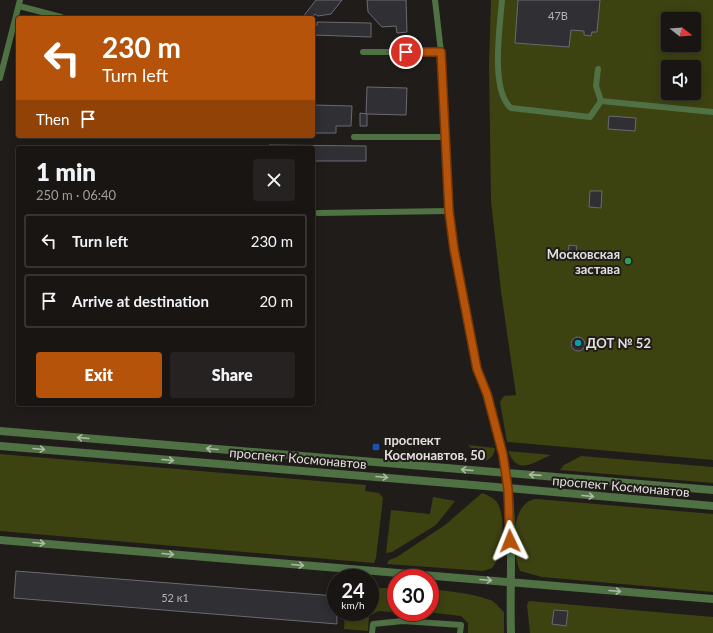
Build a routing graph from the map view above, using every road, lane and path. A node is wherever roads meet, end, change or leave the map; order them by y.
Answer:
1 (435, 0) edge
2 (502, 0) edge
3 (19, 3) edge
4 (58, 16) edge
5 (363, 52) dead end
6 (441, 52) junction
7 (598, 69) dead end
8 (0, 78) edge
9 (601, 101) junction
10 (713, 112) edge
11 (444, 137) junction
12 (354, 138) dead end
13 (449, 211) junction
14 (318, 213) dead end
15 (0, 431) edge
16 (499, 440) joint
17 (0, 446) edge
18 (506, 473) junction
19 (508, 489) junction
20 (713, 490) edge
21 (713, 506) edge
22 (0, 540) edge
23 (387, 573) edge
24 (439, 577) edge
25 (510, 582) junction
26 (713, 599) edge
27 (418, 621) joint
28 (372, 633) edge
29 (460, 633) edge
30 (511, 633) edge

1 - 6 lane
2 - 9 lane
3 - 4 lane
3 - 8 lane
5 - 6 lane
6 - 11 lane
7 - 9 lane
9 - 10 lane
11 - 12 lane
11 - 13 lane
13 - 14 lane
13 - 16 lane
18 -> 15 street, проспект Космонавтов
16 - 18 street
17 -> 19 street, проспект Космонавтов
18 - 19 street
20 -> 18 street, проспект Космонавтов
19 -> 21 street, проспект Космонавтов
19 - 25 street
22 -> 23 street
24 -> 25 street
25 -> 26 street
25 - 30 street
27 - 28 lane
27 - 29 lane

